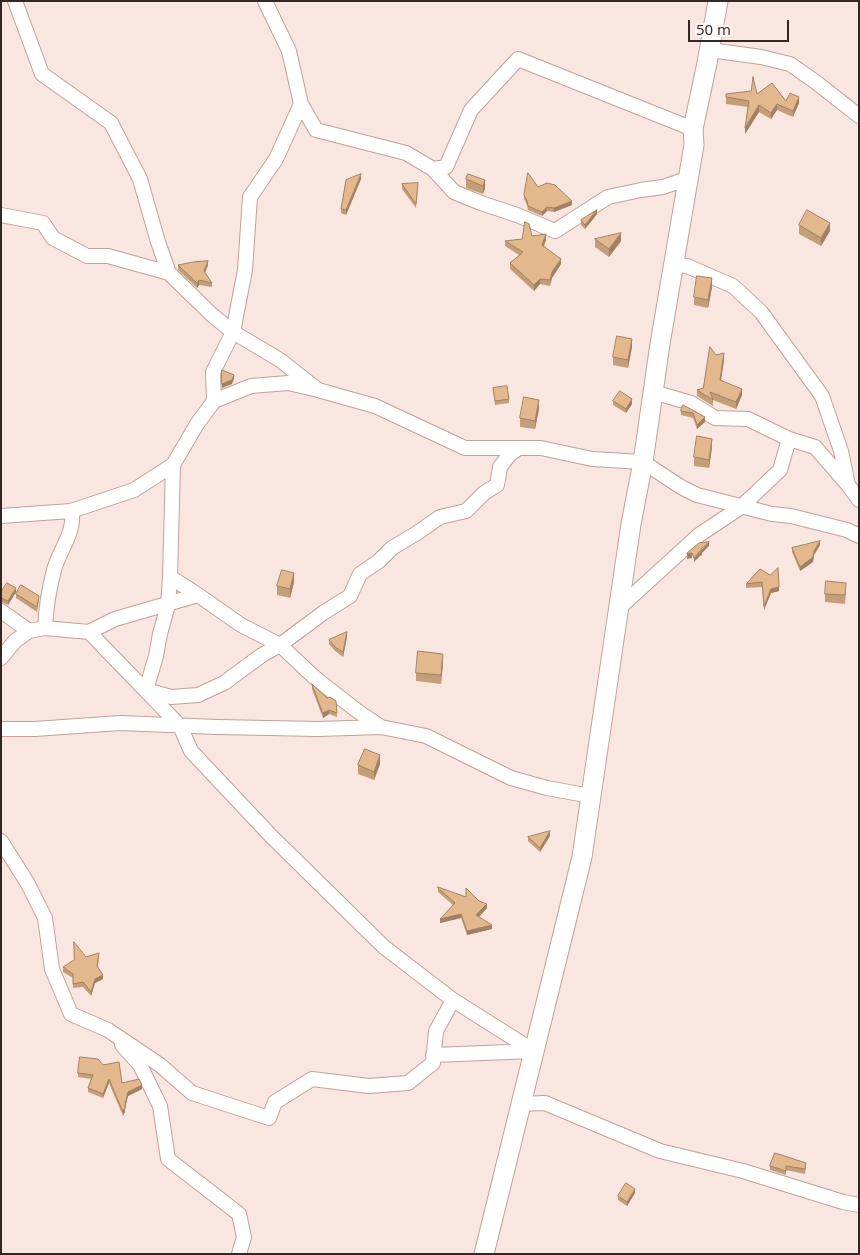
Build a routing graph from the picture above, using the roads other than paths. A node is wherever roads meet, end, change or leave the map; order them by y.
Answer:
1 (15, 1) edge
2 (265, 1) edge
3 (718, 1) edge
4 (710, 50) junction
5 (302, 104) junction
6 (859, 116) edge
7 (693, 129) junction
8 (433, 170) junction
9 (688, 178) junction
10 (1, 215) edge
11 (674, 264) junction
12 (169, 273) junction
13 (233, 332) junction
14 (318, 390) junction
15 (653, 392) junction
16 (214, 401) junction
17 (789, 439) junction
18 (519, 448) junction
19 (643, 462) junction
20 (173, 465) junction
21 (848, 485) junction
22 (859, 500) edge
23 (741, 507) junction
24 (71, 511) junction
25 (1, 516) edge
26 (859, 536) edge
27 (170, 577) junction
28 (198, 595) junction
29 (168, 604) junction
30 (619, 608) junction
31 (1, 612) edge
32 (44, 628) junction
33 (28, 631) junction
34 (89, 632) junction
35 (280, 645) junction
36 (1, 658) edge
37 (146, 690) junction
38 (180, 726) junction
39 (382, 727) junction
40 (1, 729) edge
41 (591, 796) junction
42 (1, 841) edge
43 (453, 1000) junction
44 (108, 1030) junction
45 (534, 1051) junction
46 (433, 1056) junction
47 (521, 1104) junction
48 (858, 1205) edge
49 (239, 1254) edge
50 (484, 1254) edge

1 - 12 street
2 - 5 street
3 - 4 main road
4 - 6 street
4 - 7 main road
5 - 8 street
5 - 13 street
7 - 8 street
7 - 9 main road
8 - 9 street
9 - 11 main road
10 - 12 street
11 - 15 main road
11 - 21 street
12 - 13 street
13 - 14 street
13 - 16 street
14 - 16 street
14 - 18 street
15 - 17 street
15 - 19 main road
16 - 20 street
17 - 21 street
17 - 23 street
18 - 19 street
18 - 35 street
19 - 23 street
19 - 30 main road
20 - 24 street
20 - 27 street
21 - 22 street
23 - 26 street
23 - 30 street
24 - 25 street
24 - 32 street
27 - 28 street
27 - 29 street
28 - 29 street
28 - 35 street
29 - 34 street
29 - 37 street
30 - 41 main road
31 - 33 street
32 - 33 street
32 - 34 street
33 - 36 street
34 - 37 street
35 - 37 street
35 - 39 street
37 - 38 street
38 - 39 street
38 - 40 street
38 - 43 street
39 - 41 street
41 - 45 main road
42 - 44 street
43 - 45 street
43 - 46 street
44 - 46 street
44 - 49 street
45 - 46 street
45 - 47 main road
47 - 48 street
47 - 50 main road

